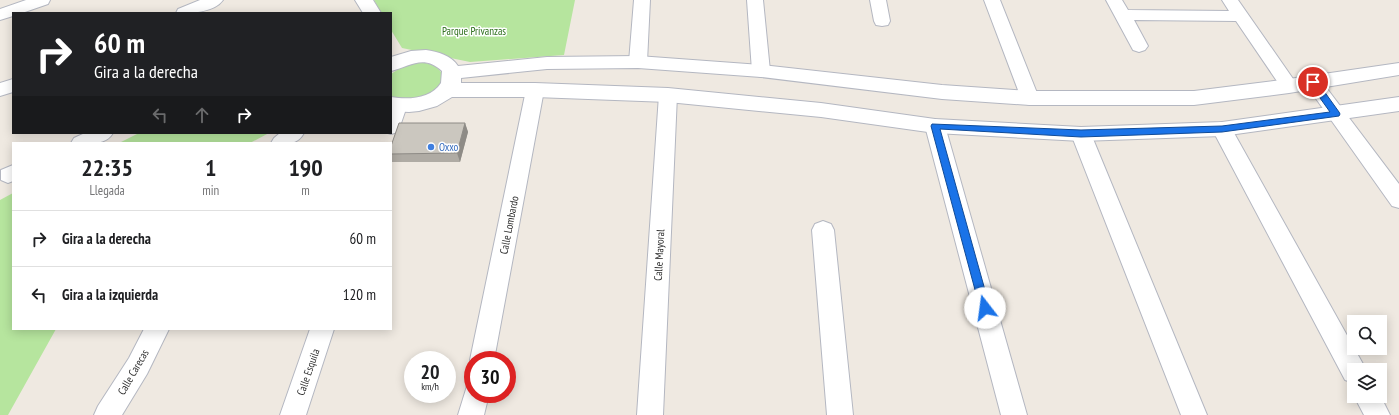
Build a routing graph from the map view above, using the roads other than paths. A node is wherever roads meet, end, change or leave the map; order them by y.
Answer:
1 (42, 0) edge
2 (215, 0) edge
3 (364, 0) edge
4 (642, 0) edge
5 (755, 0) edge
6 (878, 0) edge
7 (992, 0) edge
8 (1114, 0) edge
9 (1230, 0) edge
10 (186, 12) edge
11 (371, 12) edge
12 (0, 15) edge
13 (1123, 15) junction
14 (1241, 16) junction
15 (882, 21) dead end
16 (1139, 46) dead end
17 (393, 58) edge
18 (638, 62) junction
19 (1399, 69) edge
20 (761, 71) junction
21 (450, 81) junction
22 (1313, 82) junction
23 (12, 84) edge
24 (1289, 86) junction
25 (897, 87) junction
26 (0, 90) edge
27 (535, 90) junction
28 (668, 95) junction
29 (1030, 98) junction
30 (1399, 104) edge
31 (395, 105) edge
32 (1336, 114) junction
33 (895, 121) junction
34 (392, 122) edge
35 (935, 126) junction
36 (1222, 129) junction
37 (101, 134) edge
38 (293, 134) edge
39 (1081, 134) junction
40 (82, 142) edge
41 (282, 142) edge
42 (1399, 200) edge
43 (823, 230) dead end
44 (156, 330) edge
45 (322, 330) edge
46 (484, 351) edge
47 (1349, 363) edge
48 (474, 403) edge
49 (1371, 403) edge
50 (107, 415) edge
51 (293, 415) edge
52 (472, 415) edge
53 (650, 415) edge
54 (840, 415) edge
55 (1014, 415) edge
56 (1194, 415) edge
57 (1377, 415) edge

1 - 12 street
2 - 10 street
3 - 11 street
4 - 18 street
5 - 20 street
6 - 15 street
7 - 29 street
8 - 13 street
9 - 14 street
13 - 14 street
13 - 16 street
14 - 24 street
17 - 21 street
18 - 20 street
18 - 21 street
19 - 22 street
20 - 25 street
21 - 27 street
21 - 31 street
22 - 24 street
22 - 32 street
23 - 26 street
24 - 29 street
25 - 29 street
25 - 33 street
27 - 28 street
27 - 46 street, Calle Lombardo
28 - 33 street
28 - 53 street, Calle Mayoral
30 - 32 street
31 - 34 street
32 - 36 street
32 - 42 street
33 - 35 street
35 - 39 street
35 - 55 street
36 - 39 street
36 - 47 street
37 - 40 street
38 - 41 street
39 - 56 street
43 - 54 street
44 - 50 street, Calle Carecas
45 - 51 street, Calle Esquila
48 - 52 street
49 - 57 street

